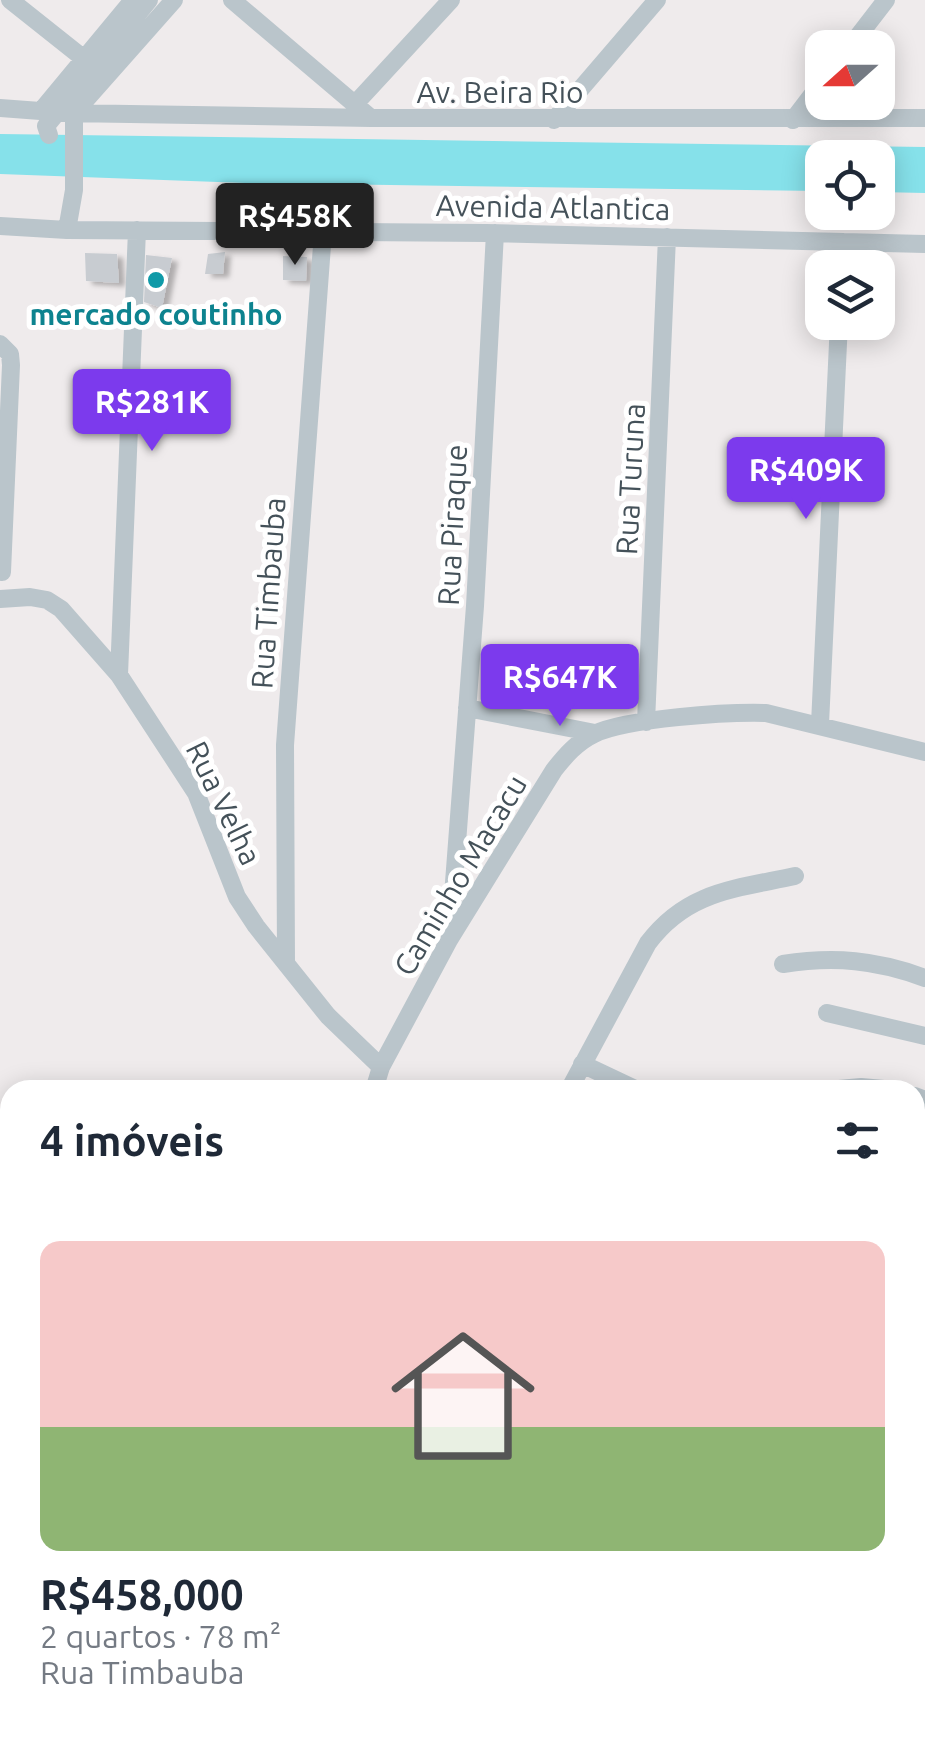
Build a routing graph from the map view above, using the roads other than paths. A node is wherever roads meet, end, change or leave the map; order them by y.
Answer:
1 (10, 0) edge
2 (132, 0) edge
3 (149, 0) edge
4 (174, 0) edge
5 (232, 0) edge
6 (450, 0) edge
7 (656, 0) edge
8 (886, 0) edge
9 (864, 30) edge
10 (83, 58) junction
11 (355, 104) junction
12 (805, 104) edge
13 (0, 108) edge
14 (41, 112) junction
15 (371, 118) junction
16 (925, 118) edge
17 (554, 120) junction
18 (793, 120) junction
19 (75, 122) junction
20 (49, 135) dead end
21 (0, 226) edge
22 (68, 230) junction
23 (137, 230) junction
24 (323, 232) junction
25 (496, 233) junction
26 (667, 237) junction
27 (842, 242) junction
28 (925, 244) edge
29 (842, 250) edge
30 (838, 340) edge
31 (0, 344) edge
32 (3, 438) edge
33 (2, 529) edge
34 (2, 572) dead end
35 (0, 599) edge
36 (120, 675) junction
37 (467, 708) junction
38 (646, 722) junction
39 (820, 724) junction
40 (596, 733) junction
41 (925, 752) edge
42 (796, 876) dead end
43 (449, 940) junction
44 (286, 960) junction
45 (783, 964) dead end
46 (925, 978) edge
47 (826, 1013) dead end
48 (925, 1036) edge
49 (582, 1064) junction
50 (381, 1066) junction
51 (377, 1080) edge
52 (574, 1080) edge
53 (616, 1080) edge

1 - 10 street
2 - 10 street
3 - 20 street
4 - 19 street
5 - 11 street
6 - 11 street
7 - 17 street
8 - 9 street
10 - 14 street
11 - 15 street
12 - 18 street
13 - 14 street, Av. Beira Rio
14 - 19 street, Av. Beira Rio
15 - 17 street, Av. Beira Rio
15 - 19 street, Av. Beira Rio
16 - 18 street, Av. Beira Rio
17 - 18 street, Av. Beira Rio
19 - 22 street
21 - 22 street, Avenida Atlantica
22 - 23 street, Avenida Atlantica
23 - 24 street, Avenida Atlantica
23 - 36 street
24 - 25 street, Avenida Atlantica
24 - 44 street, Rua Timbauba
25 - 26 street, Avenida Atlantica
25 - 37 street, Rua Piraque
26 - 27 street, Avenida Atlantica
26 - 38 street, Rua Turuna
27 - 28 street, Avenida Atlantica
27 - 29 street
30 - 39 street
31 - 32 street
32 - 33 street
33 - 34 street
35 - 36 street, Rua Velha
36 - 44 street, Rua Velha
37 - 40 street
37 - 43 street, Rua Piraque
38 - 39 street, Caminho Macacu
38 - 40 street, Caminho Macacu
39 - 41 street, Caminho Macacu
40 - 43 street, Caminho Macacu
42 - 49 street
43 - 50 street, Caminho Macacu
44 - 50 street, Rua Velha
45 - 46 street
47 - 48 street
49 - 52 street
49 - 53 street
50 - 51 street, Caminho Macacu

